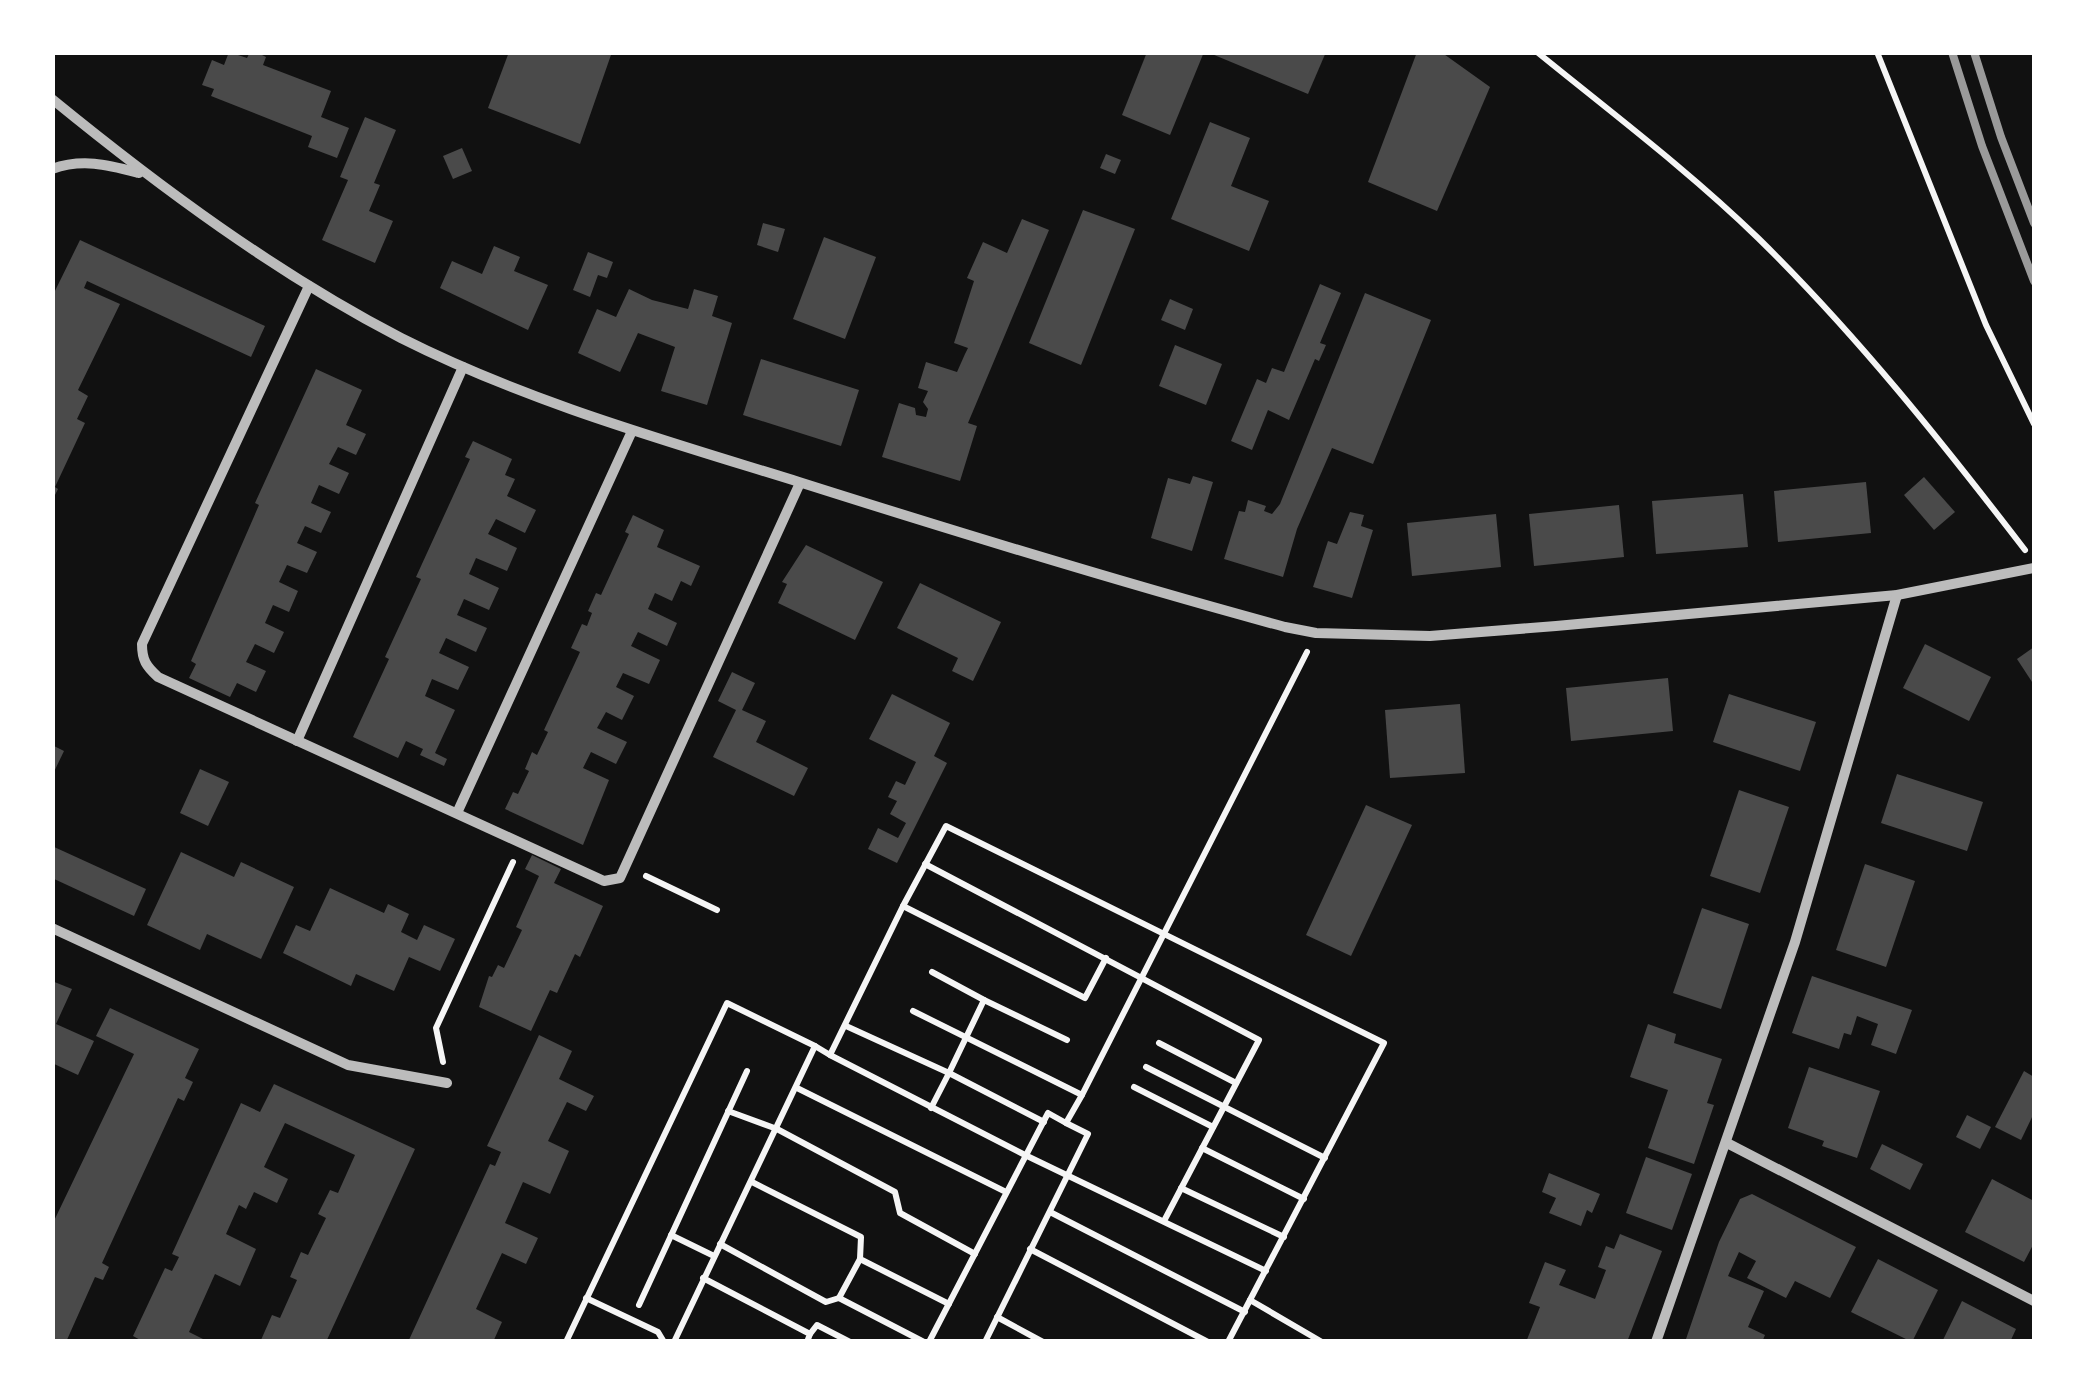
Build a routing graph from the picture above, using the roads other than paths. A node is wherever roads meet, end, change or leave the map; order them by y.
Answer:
1 (52, 98) edge
2 (52, 169) edge
3 (146, 175) junction
4 (309, 286) junction
5 (464, 367) junction
6 (632, 432) junction
7 (800, 483) junction
8 (2034, 565) edge
9 (1897, 595) junction
10 (297, 741) junction
11 (457, 813) junction
12 (52, 928) edge
13 (447, 1083) road end
14 (1728, 1142) junction
15 (2034, 1302) edge
16 (1656, 1342) edge

1 - 3 street
2 - 3 street
3 - 4 street
4 - 5 street
4 - 10 street
5 - 6 street
5 - 10 street
6 - 7 street
6 - 11 street
7 - 9 street
7 - 11 street
8 - 9 street
9 - 14 street
10 - 11 street
12 - 13 street
14 - 15 street
14 - 16 street

